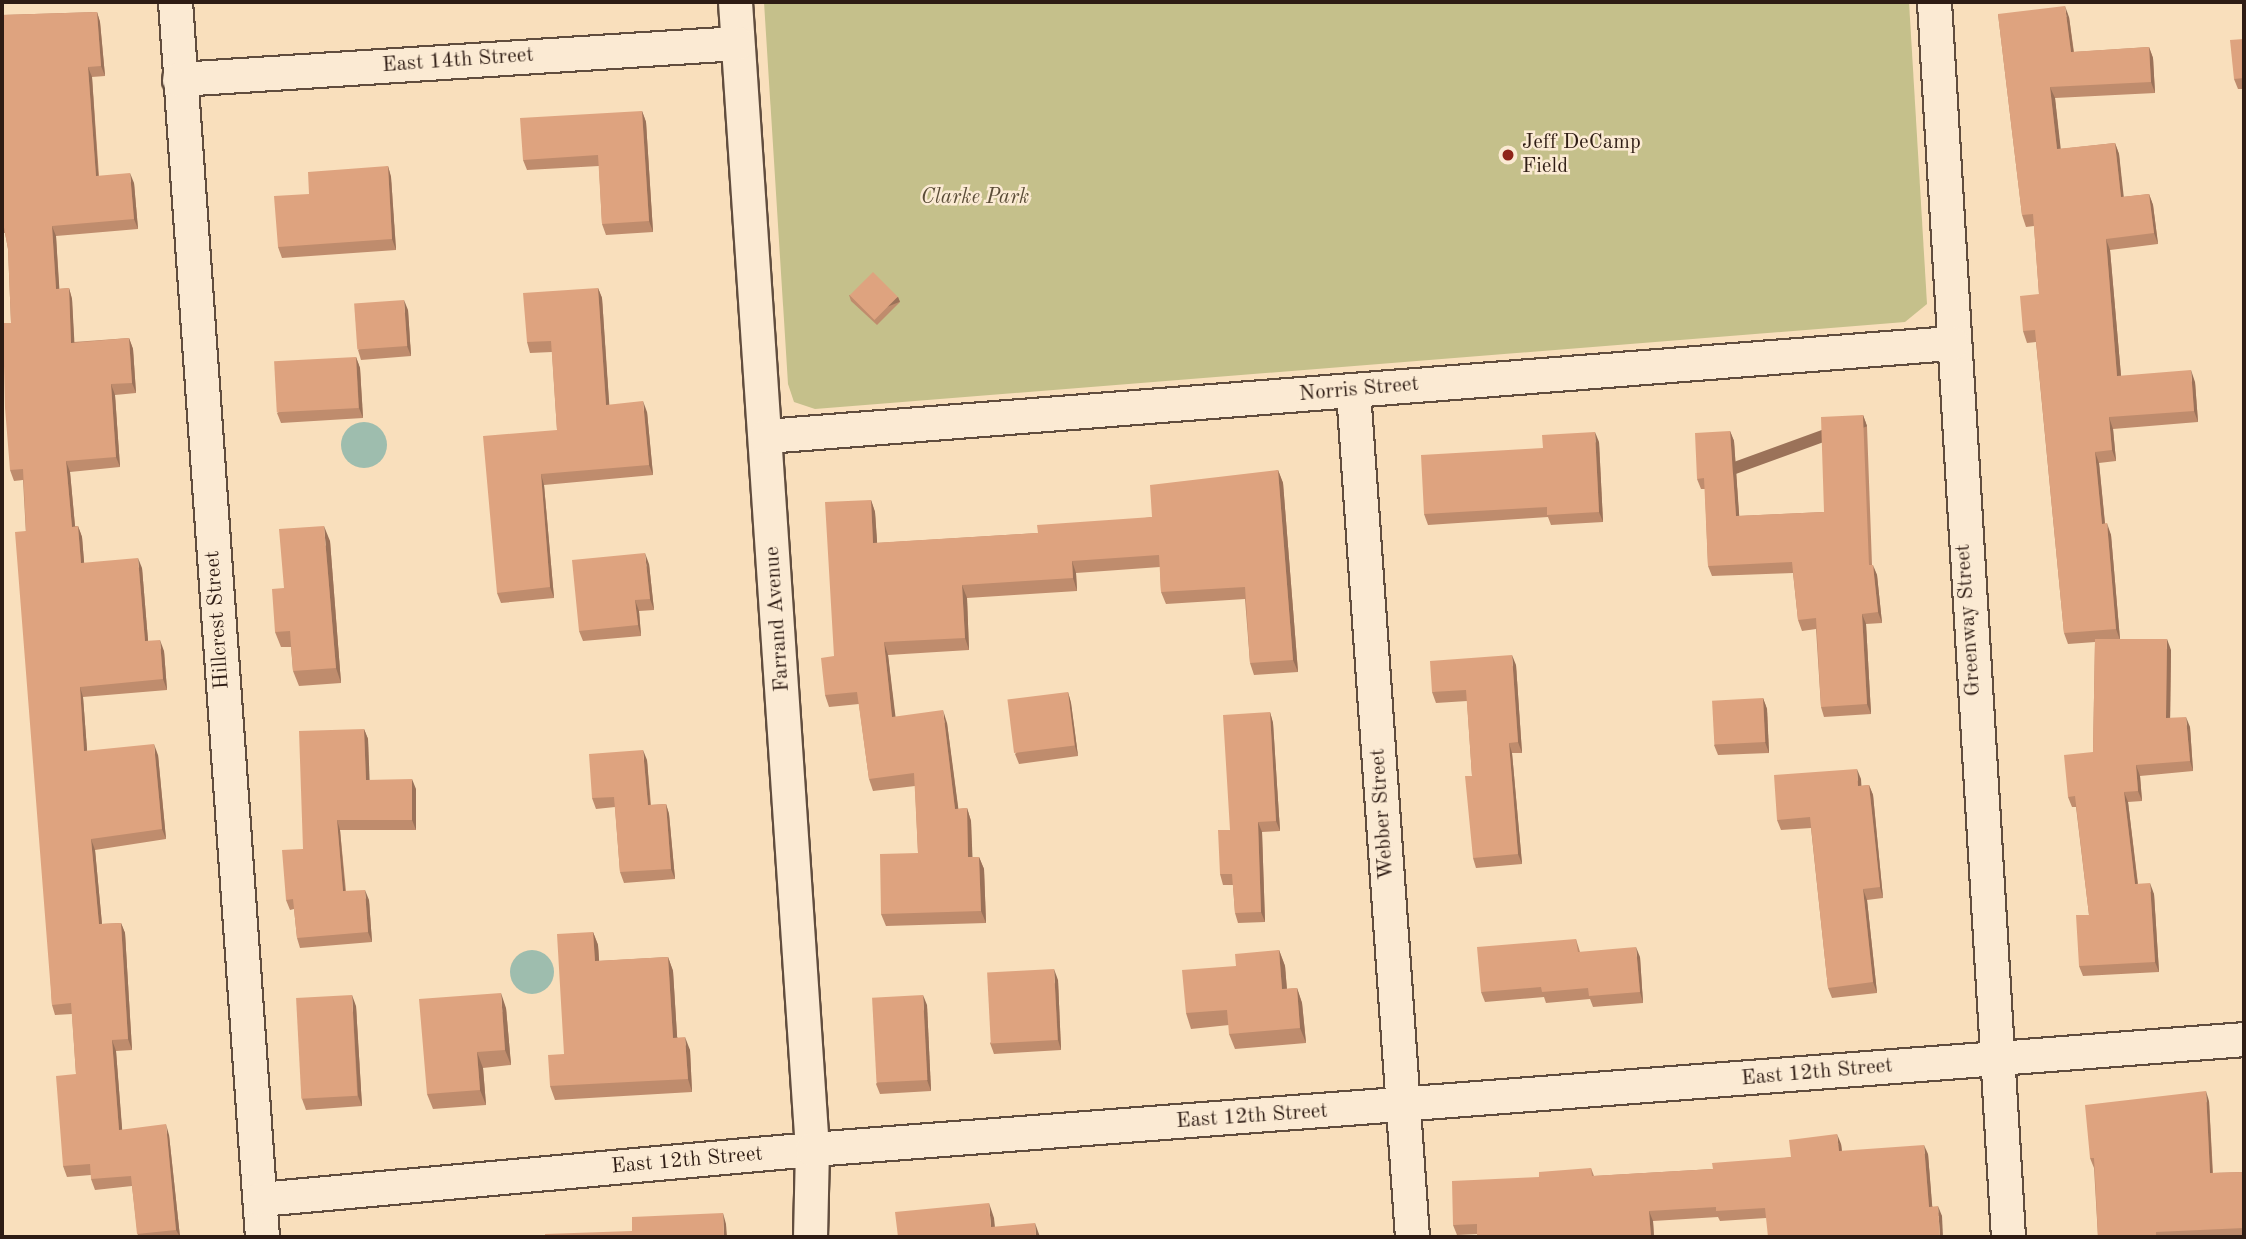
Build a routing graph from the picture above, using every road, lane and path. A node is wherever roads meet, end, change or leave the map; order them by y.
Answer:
1 (175, 2) edge
2 (735, 2) edge
3 (1934, 2) edge
4 (737, 43) junction
5 (179, 79) junction
6 (1951, 343) junction
7 (1353, 391) junction
8 (766, 436) junction
9 (2244, 1039) edge
10 (1997, 1059) junction
11 (1403, 1107) junction
12 (812, 1149) junction
13 (260, 1199) junction
14 (262, 1237) edge
15 (810, 1237) edge
16 (1412, 1237) edge
17 (2008, 1237) edge

1 - 5 street, Hillcrest Street
2 - 4 street, Farrand Avenue
3 - 6 street, Greenway Street
4 - 5 street, East 14th Street
4 - 8 street, Farrand Avenue
5 - 13 street, Hillcrest Street
6 - 7 street, Norris Street
6 - 10 street, Greenway Street
7 - 8 street, Norris Street
7 - 11 street, Webber Street
8 - 12 street, Farrand Avenue
9 - 10 street, East 12th Street
10 - 11 street, East 12th Street
10 - 17 street, Greenway Street
11 - 12 street, East 12th Street
11 - 16 street, Webber Street
12 - 13 street, East 12th Street
12 - 15 street, Farrand Avenue
13 - 14 street, Hillcrest Street

